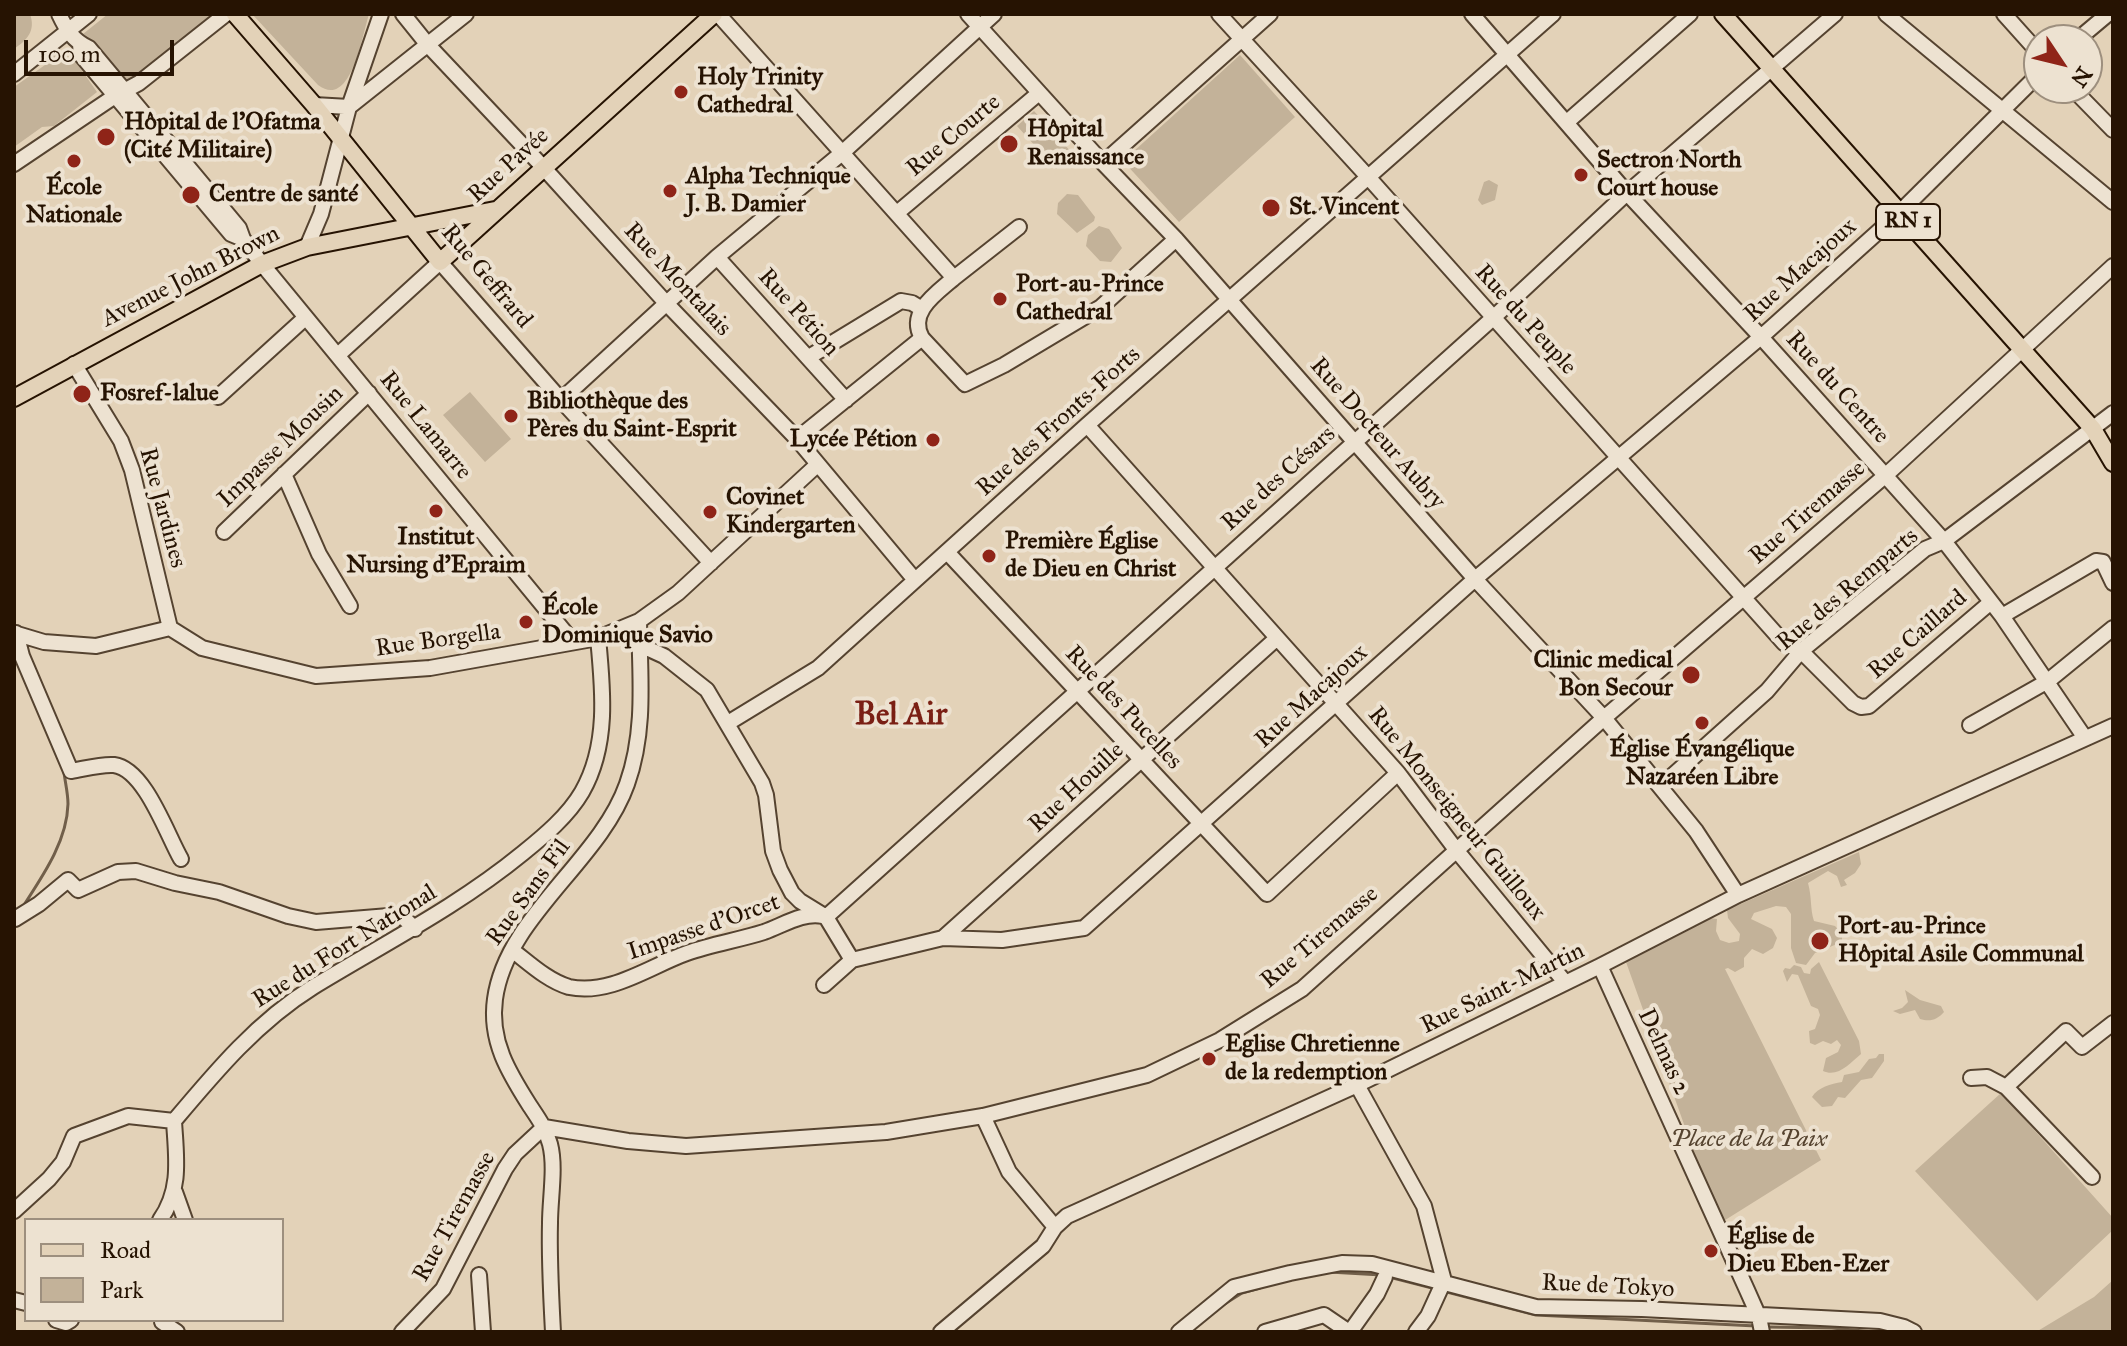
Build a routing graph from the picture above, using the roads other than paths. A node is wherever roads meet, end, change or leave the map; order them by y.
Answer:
1 (59, 14) edge
2 (89, 14) edge
3 (226, 14) edge
4 (235, 14) edge
5 (381, 14) edge
6 (403, 14) edge
7 (466, 14) edge
8 (716, 14) edge
9 (968, 14) edge
10 (994, 14) edge
11 (1219, 14) edge
12 (1270, 14) edge
13 (1472, 14) edge
14 (1553, 14) edge
15 (1690, 14) edge
16 (1723, 14) edge
17 (1835, 14) edge
18 (1886, 14) edge
19 (2004, 14) edge
20 (979, 27) junction
21 (68, 32) junction
22 (2023, 35) edge
23 (1241, 40) junction
24 (428, 45) junction
25 (1508, 55) junction
26 (1772, 69) junction
27 (14, 74) edge
28 (2023, 90) edge
29 (119, 93) junction
30 (1039, 93) junction
31 (2088, 104) edge
32 (314, 105) junction
33 (349, 107) junction
34 (2003, 110) junction
35 (1567, 122) junction
36 (2113, 130) edge
37 (341, 138) junction
38 (842, 153) junction
39 (1103, 163) junction
40 (14, 164) edge
41 (543, 167) junction
42 (1369, 178) junction
43 (1627, 193) junction
44 (2113, 202) edge
45 (495, 210) junction
46 (897, 213) junction
47 (1899, 213) junction
48 (411, 225) junction
49 (1019, 227) dead end
50 (1176, 239) junction
51 (307, 247) junction
52 (717, 257) junction
53 (440, 262) junction
54 (262, 264) junction
55 (2113, 266) edge
56 (954, 278) junction
57 (1230, 300) junction
58 (667, 304) junction
59 (922, 309) junction
60 (305, 318) junction
61 (1493, 318) junction
62 (1761, 337) junction
63 (922, 338) junction
64 (2024, 350) junction
65 (338, 355) junction
66 (809, 357) junction
67 (74, 364) junction
68 (369, 393) junction
69 (218, 397) dead end
70 (14, 398) edge
71 (561, 400) junction
72 (846, 400) junction
73 (2113, 413) edge
74 (1087, 425) junction
75 (2093, 429) junction
76 (797, 439) junction
77 (1354, 441) junction
78 (1619, 456) junction
79 (2113, 463) edge
80 (817, 465) junction
81 (284, 474) junction
82 (1886, 475) junction
83 (224, 532) dead end
84 (1944, 541) junction
85 (947, 552) junction
86 (711, 563) junction
87 (1214, 567) junction
88 (1475, 579) junction
89 (915, 580) junction
90 (2113, 583) edge
91 (1744, 596) junction
92 (1991, 602) junction
93 (350, 606) dead end
94 (2002, 616) junction
95 (639, 621) junction
96 (170, 628) junction
97 (15, 633) edge
98 (2112, 634) edge
99 (598, 638) junction
100 (1277, 638) junction
101 (573, 642) junction
102 (640, 645) junction
103 (1801, 651) junction
104 (2048, 681) junction
105 (1076, 690) junction
106 (1337, 704) junction
107 (1604, 718) junction
108 (728, 723) junction
109 (1970, 725) dead end
110 (2113, 726) edge
111 (2085, 738) junction
112 (1141, 759) junction
113 (1398, 773) junction
114 (1661, 786) junction
115 (1202, 826) junction
116 (1457, 851) junction
117 (181, 859) dead end
118 (1738, 895) junction
119 (826, 917) junction
120 (15, 919) edge
121 (415, 929) junction
122 (943, 938) junction
123 (512, 950) junction
124 (852, 960) junction
125 (1600, 966) junction
126 (1564, 981) junction
127 (824, 985) dead end
128 (2113, 1023) edge
129 (1971, 1078) dead end
130 (1357, 1085) junction
131 (2006, 1087) junction
132 (983, 1116) junction
133 (174, 1121) junction
134 (544, 1127) junction
135 (2092, 1177) dead end
136 (175, 1192) junction
137 (14, 1211) edge
138 (161, 1218) edge
139 (184, 1218) edge
140 (1055, 1227) junction
141 (479, 1275) dead end
142 (1385, 1277) dead end
143 (1443, 1288) junction
144 (1759, 1317) junction
145 (162, 1322) dead end
146 (177, 1332) edge
147 (402, 1332) edge
148 (483, 1332) edge
149 (553, 1332) edge
150 (941, 1332) edge
151 (1179, 1332) edge
152 (1265, 1332) edge
153 (1350, 1332) edge
154 (1416, 1332) edge
155 (1762, 1332) edge
156 (1914, 1332) edge

1 - 21 street, Rue Lamarre
2 - 21 street
3 - 29 street
4 - 32 main road, Rue Geffrard
5 - 33 street
6 - 24 street, Rue Montalais
7 - 24 street
8 - 38 street
8 - 41 main road, Rue Pavée
9 - 20 street, Rue Docteur Aubry
10 - 20 street
11 - 23 street, Rue du Peuple
12 - 23 street
13 - 25 street, Rue du Centre
14 - 25 street, Rue des Fronts-Forts
15 - 35 street
16 - 26 main road, RN 1
17 - 26 street, Rue des Césars
18 - 34 street
19 - 22 street
20 - 30 street, Rue Docteur Aubry
20 - 38 street
21 - 27 street
21 - 29 street, Rue Lamarre
23 - 39 street
23 - 42 street, Rue du Peuple
24 - 33 street
24 - 41 street, Rue Montalais
25 - 35 street, Rue du Centre
25 - 42 street, Rue des Fronts-Forts
26 - 43 street, Rue des Césars
26 - 47 main road, RN 1
28 - 34 street, Rue Macajoux
29 - 40 street
29 - 54 street, Rue Lamarre
30 - 39 street, Rue Docteur Aubry
30 - 46 street, Rue Courte
31 - 36 street
32 - 33 street
32 - 37 main road, Rue Geffrard
33 - 37 street
34 - 44 street
34 - 47 street, Rue Macajoux
35 - 43 street, Rue du Centre
37 - 48 main road, Rue Geffrard
37 - 51 street
38 - 46 street
38 - 52 street
39 - 50 street, Rue Docteur Aubry
41 - 45 main road, Rue Pavée
41 - 58 street, Rue Montalais
42 - 57 street, Rue des Fronts-Forts
42 - 61 street, Rue du Peuple
43 - 61 street, Rue des Césars
43 - 62 street, Rue du Centre
45 - 48 main road, Avenue John Brown
45 - 53 main road, Rue Pavée
46 - 56 street
47 - 62 street, Rue Macajoux
47 - 64 main road, RN 1
48 - 51 main road, Avenue John Brown
48 - 53 main road, Rue Geffrard
49 - 56 street
50 - 57 street, Rue Docteur Aubry
50 - 63 street
51 - 54 main road, Avenue John Brown
52 - 58 street
52 - 66 street, Rue Pétion
53 - 65 street, Rue Pavée
53 - 71 street, Rue Geffrard
54 - 60 street, Rue Lamarre
54 - 67 main road, Avenue John Brown
55 - 64 street, Rue Tiremasse
56 - 59 street
57 - 74 street, Rue des Fronts-Forts
57 - 77 street, Rue Docteur Aubry
58 - 71 street
58 - 76 street, Rue Montalais
59 - 63 street
59 - 66 street
60 - 65 street, Rue Lamarre
60 - 69 street
61 - 77 street, Rue des Césars
61 - 78 street, Rue du Peuple
62 - 78 street, Rue Macajoux
62 - 82 street, Rue du Centre
63 - 72 street
64 - 75 main road, RN 1
64 - 82 street, Rue Tiremasse
65 - 68 street, Rue Lamarre
66 - 72 street, Rue Pétion
67 - 70 main road, Avenue John Brown
67 - 96 street, Rue Jardines
68 - 81 street, Impasse Mousin
68 - 101 street, Rue Lamarre
71 - 86 street, Rue Geffrard
72 - 76 street
73 - 75 street, Rue des Remparts
74 - 85 street, Rue des Fronts-Forts
74 - 87 street, Rue Monseigneur Guilloux
75 - 79 main road, RN 1
75 - 84 street, Rue des Remparts
76 - 80 street, Rue Montalais
77 - 87 street, Rue des Césars
77 - 88 street, Rue Docteur Aubry
78 - 88 street, Rue Macajoux
78 - 91 street, Rue du Peuple
80 - 86 street, Rue Borgella
80 - 89 street, Rue Montalais
81 - 83 street, Impasse Mousin
81 - 93 street
82 - 84 street, Rue du Centre
82 - 91 street, Rue Tiremasse
84 - 92 street, Rue du Centre
84 - 103 street, Rue des Remparts
85 - 89 street, Rue des Fronts-Forts
85 - 105 street, Rue des Pucelles
86 - 95 street, Rue Borgella
87 - 100 street, Rue Monseigneur Guilloux
87 - 105 street, Rue des Césars
88 - 106 street, Rue Macajoux
88 - 107 street, Rue Docteur Aubry
89 - 108 street, Rue des Fronts-Forts
90 - 94 street
91 - 103 street, Rue du Peuple
91 - 107 street, Rue Tiremasse
92 - 94 street, Rue du Centre
92 - 103 street, Rue Caillard
94 - 104 street, Rue du Centre
95 - 99 street, Rue Borgella
95 - 102 street, Rue Sans Fil
96 - 97 street
96 - 101 street, Rue Borgella
97 - 117 street
98 - 104 street
99 - 101 street, Rue Borgella
99 - 121 street, Rue du Fort National
100 - 106 street, Rue Monseigneur Guilloux
100 - 112 street, Rue Houille
102 - 108 street
102 - 123 street, Rue Sans Fil
103 - 114 street, Rue des Remparts
104 - 109 street
104 - 111 street, Rue du Centre
105 - 112 street, Rue des Pucelles
105 - 119 street, Rue des Césars
106 - 113 street, Rue Monseigneur Guilloux
106 - 115 street, Rue Macajoux
107 - 114 street, Rue Docteur Aubry
107 - 116 street, Rue Tiremasse
108 - 119 street
110 - 111 street, Rue Saint-Martin
111 - 118 street, Rue Saint-Martin
112 - 115 street, Rue des Pucelles
112 - 122 street, Rue Houille
113 - 115 street, Rue des Pucelles
113 - 116 street, Rue Monseigneur Guilloux
114 - 118 street, Rue Docteur Aubry
115 - 122 street, Rue Macajoux
116 - 126 street, Rue Monseigneur Guilloux
116 - 132 street, Rue Tiremasse
118 - 125 street, Rue Saint-Martin
119 - 123 street, Impasse d'Orcet
119 - 124 street
120 - 121 street
121 - 133 street, Rue du Fort National
122 - 124 street, Rue Macajoux
123 - 134 street, Rue Sans Fil
124 - 127 street
125 - 126 street, Rue Saint-Martin
125 - 144 street, Delmas 2
126 - 130 street, Rue Saint-Martin
128 - 131 street
129 - 131 street
130 - 140 street, Rue Saint-Martin
130 - 143 street
131 - 135 street
132 - 134 street, Rue Tiremasse
132 - 140 street
133 - 136 street
133 - 137 street
134 - 147 street, Rue Tiremasse
134 - 149 street, Rue Sans Fil
136 - 138 street
136 - 139 street
140 - 150 street, Rue Saint-Martin
141 - 148 street
142 - 153 street
143 - 144 street, Rue de Tokyo
143 - 151 street, Rue de Tokyo
143 - 154 street
144 - 155 street, Delmas 2
144 - 156 street, Rue de Tokyo
145 - 146 street
152 - 153 street

